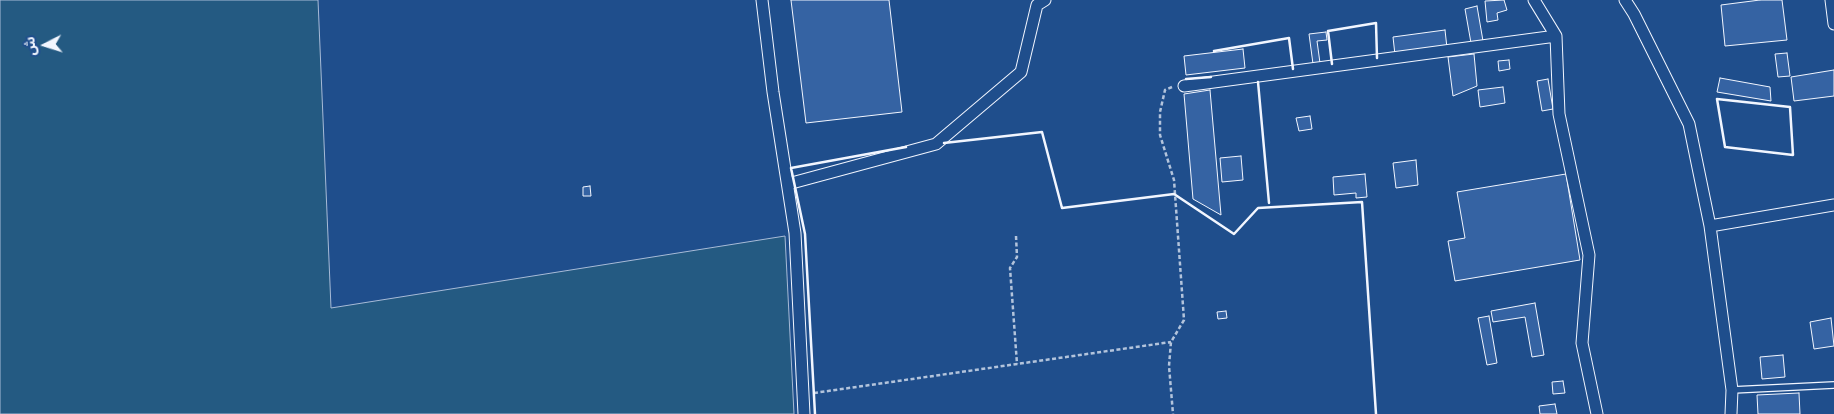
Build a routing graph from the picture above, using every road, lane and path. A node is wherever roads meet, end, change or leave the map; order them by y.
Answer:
1 (762, 0) edge
2 (1045, 0) edge
3 (1534, 0) edge
4 (1625, 0) edge
5 (1629, 0) edge
6 (1831, 0) edge
7 (1634, 14) junction
8 (1834, 24) edge
9 (1556, 36) junction
10 (1184, 86) joint
11 (788, 184) junction
12 (1834, 205) edge
13 (1710, 226) junction
14 (1016, 236) dead end
15 (1171, 342) junction
16 (1018, 364) junction
17 (1834, 384) edge
18 (1732, 390) junction
19 (803, 395) junction
20 (804, 414) edge
21 (1173, 414) edge
22 (1597, 414) edge
23 (1731, 414) edge

1 - 11 street
2 - 11 street
3 - 9 street
4 - 7 street
5 - 7 street
6 - 8 street
7 - 13 street
9 - 10 street
9 - 22 street
10 - 15 path
11 - 19 street
12 - 13 street
13 - 18 street
14 - 16 path
15 - 16 path
15 - 21 path
16 - 19 path
17 - 18 lane
18 - 23 street
19 - 20 street

